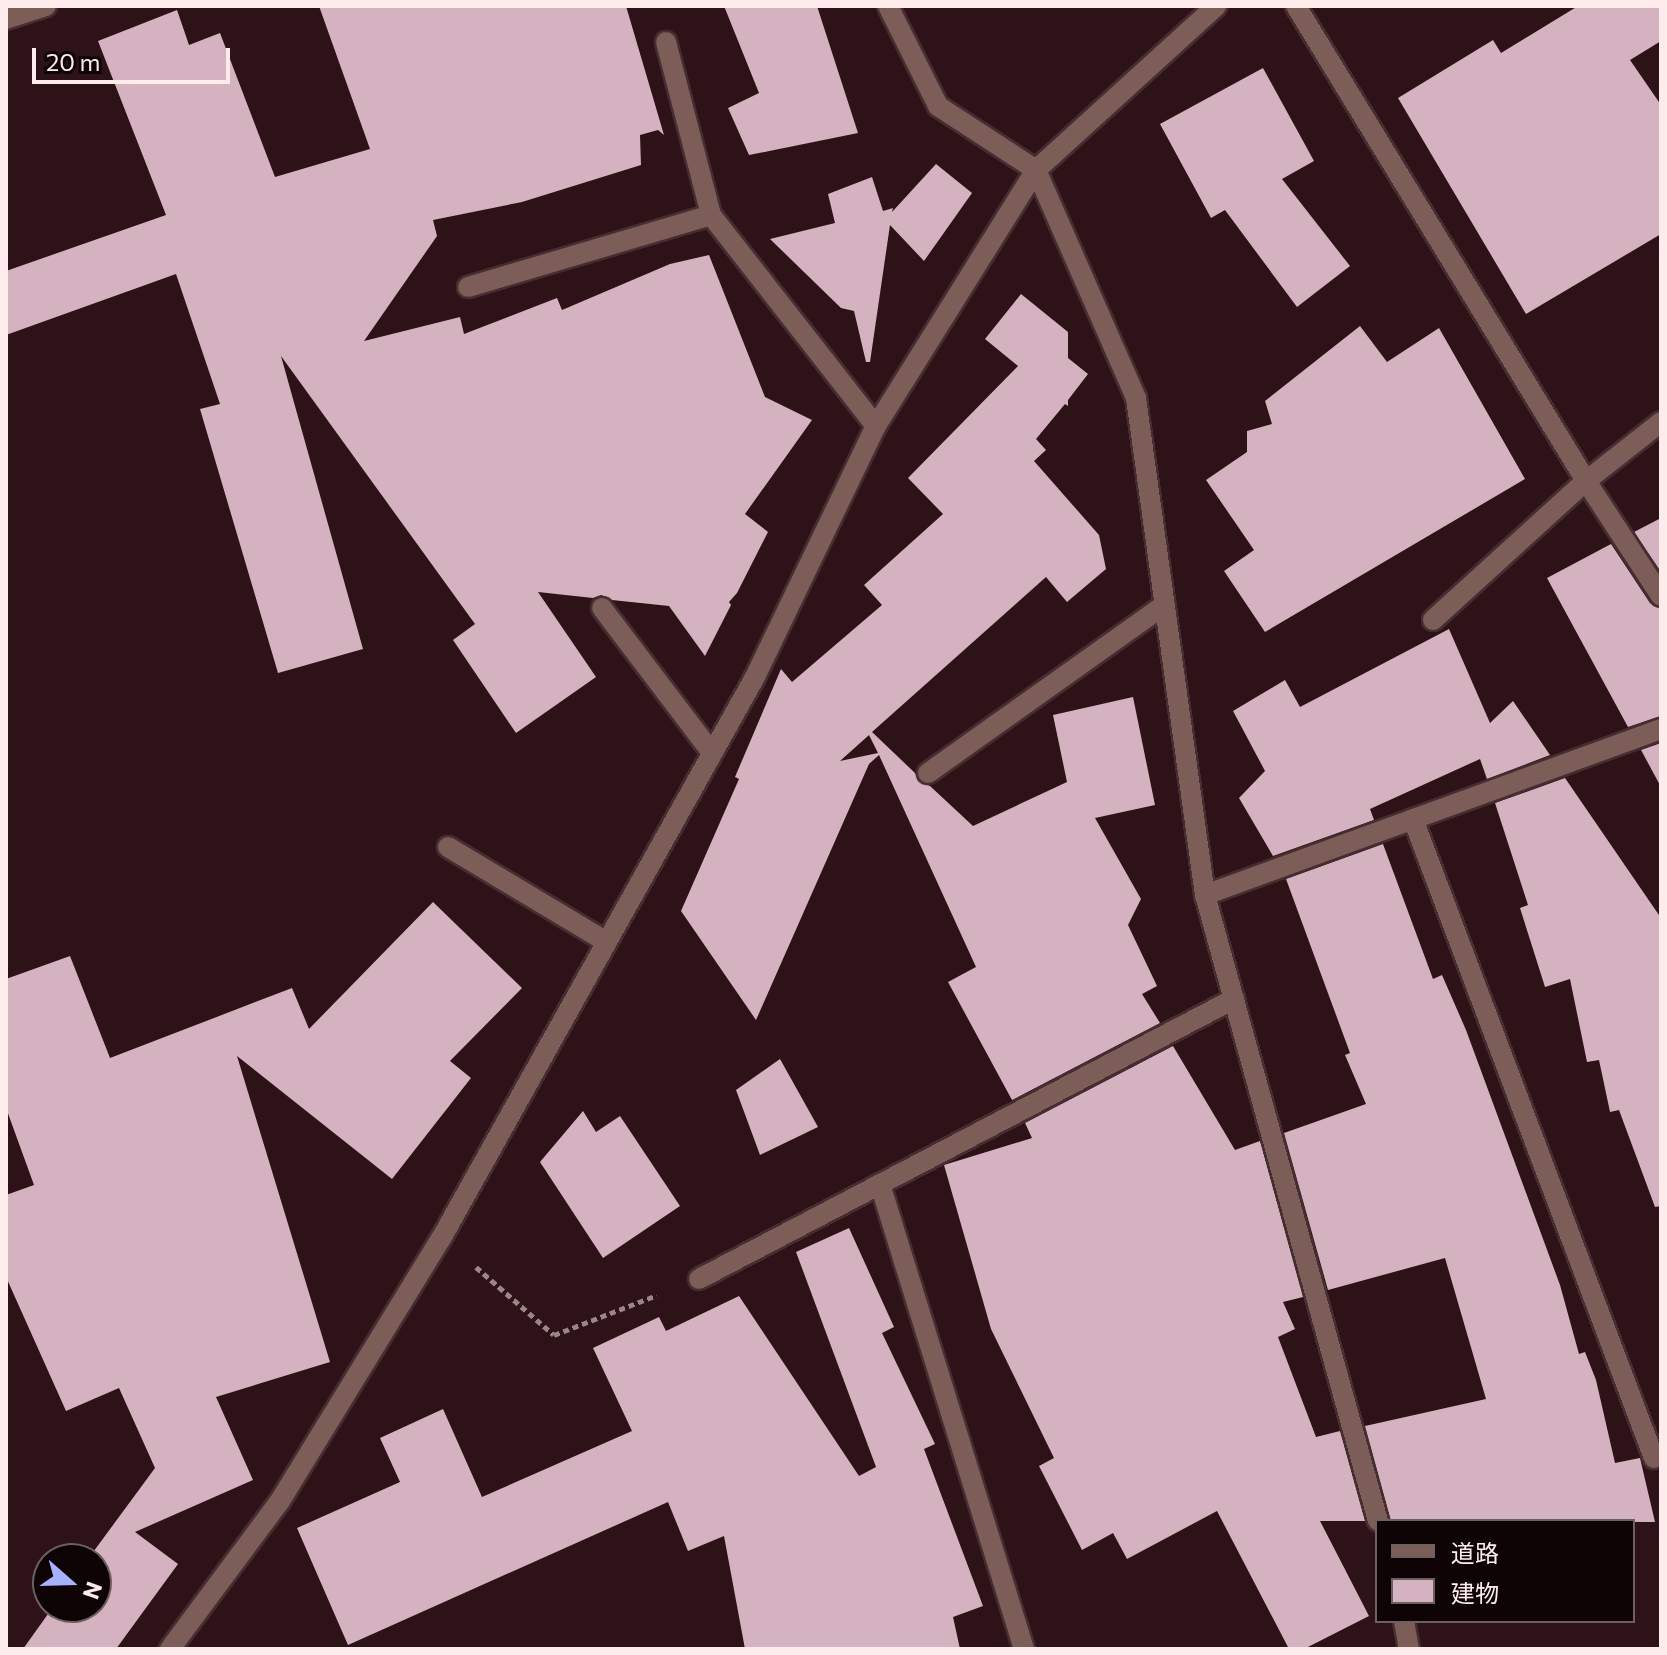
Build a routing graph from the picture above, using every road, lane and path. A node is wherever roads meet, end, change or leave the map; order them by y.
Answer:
1 (46, 6) edge
2 (888, 6) edge
3 (1216, 6) edge
4 (1296, 6) edge
5 (6, 19) edge
6 (666, 42) dead end
7 (1036, 170) junction
8 (711, 215) junction
9 (468, 287) dead end
10 (1661, 422) edge
11 (876, 426) junction
12 (1586, 481) junction
13 (1661, 596) edge
14 (1164, 605) junction
15 (602, 608) dead end
16 (1433, 620) dead end
17 (1661, 729) edge
18 (712, 753) junction
19 (928, 773) dead end
20 (1413, 819) junction
21 (448, 847) dead end
22 (1205, 895) junction
23 (607, 942) junction
24 (1234, 999) junction
25 (880, 1184) junction
26 (442, 1237) junction
27 (699, 1279) joint
28 (1654, 1458) dead end
29 (1377, 1519) edge
30 (1404, 1623) edge
31 (170, 1649) edge
32 (1024, 1649) edge
33 (1409, 1649) edge

1 - 5 street
2 - 7 street
3 - 7 street
4 - 12 street
6 - 8 street
7 - 11 street
7 - 14 street
8 - 9 street
8 - 11 street
10 - 12 street
11 - 18 street
12 - 13 street
12 - 16 street
14 - 19 street
14 - 22 street
15 - 18 street
17 - 20 street
18 - 23 street
20 - 22 street
20 - 28 street
21 - 23 street
22 - 24 street
23 - 26 street
24 - 25 street
24 - 29 street
25 - 27 street
25 - 32 street
26 - 27 path
26 - 31 street
30 - 33 street

